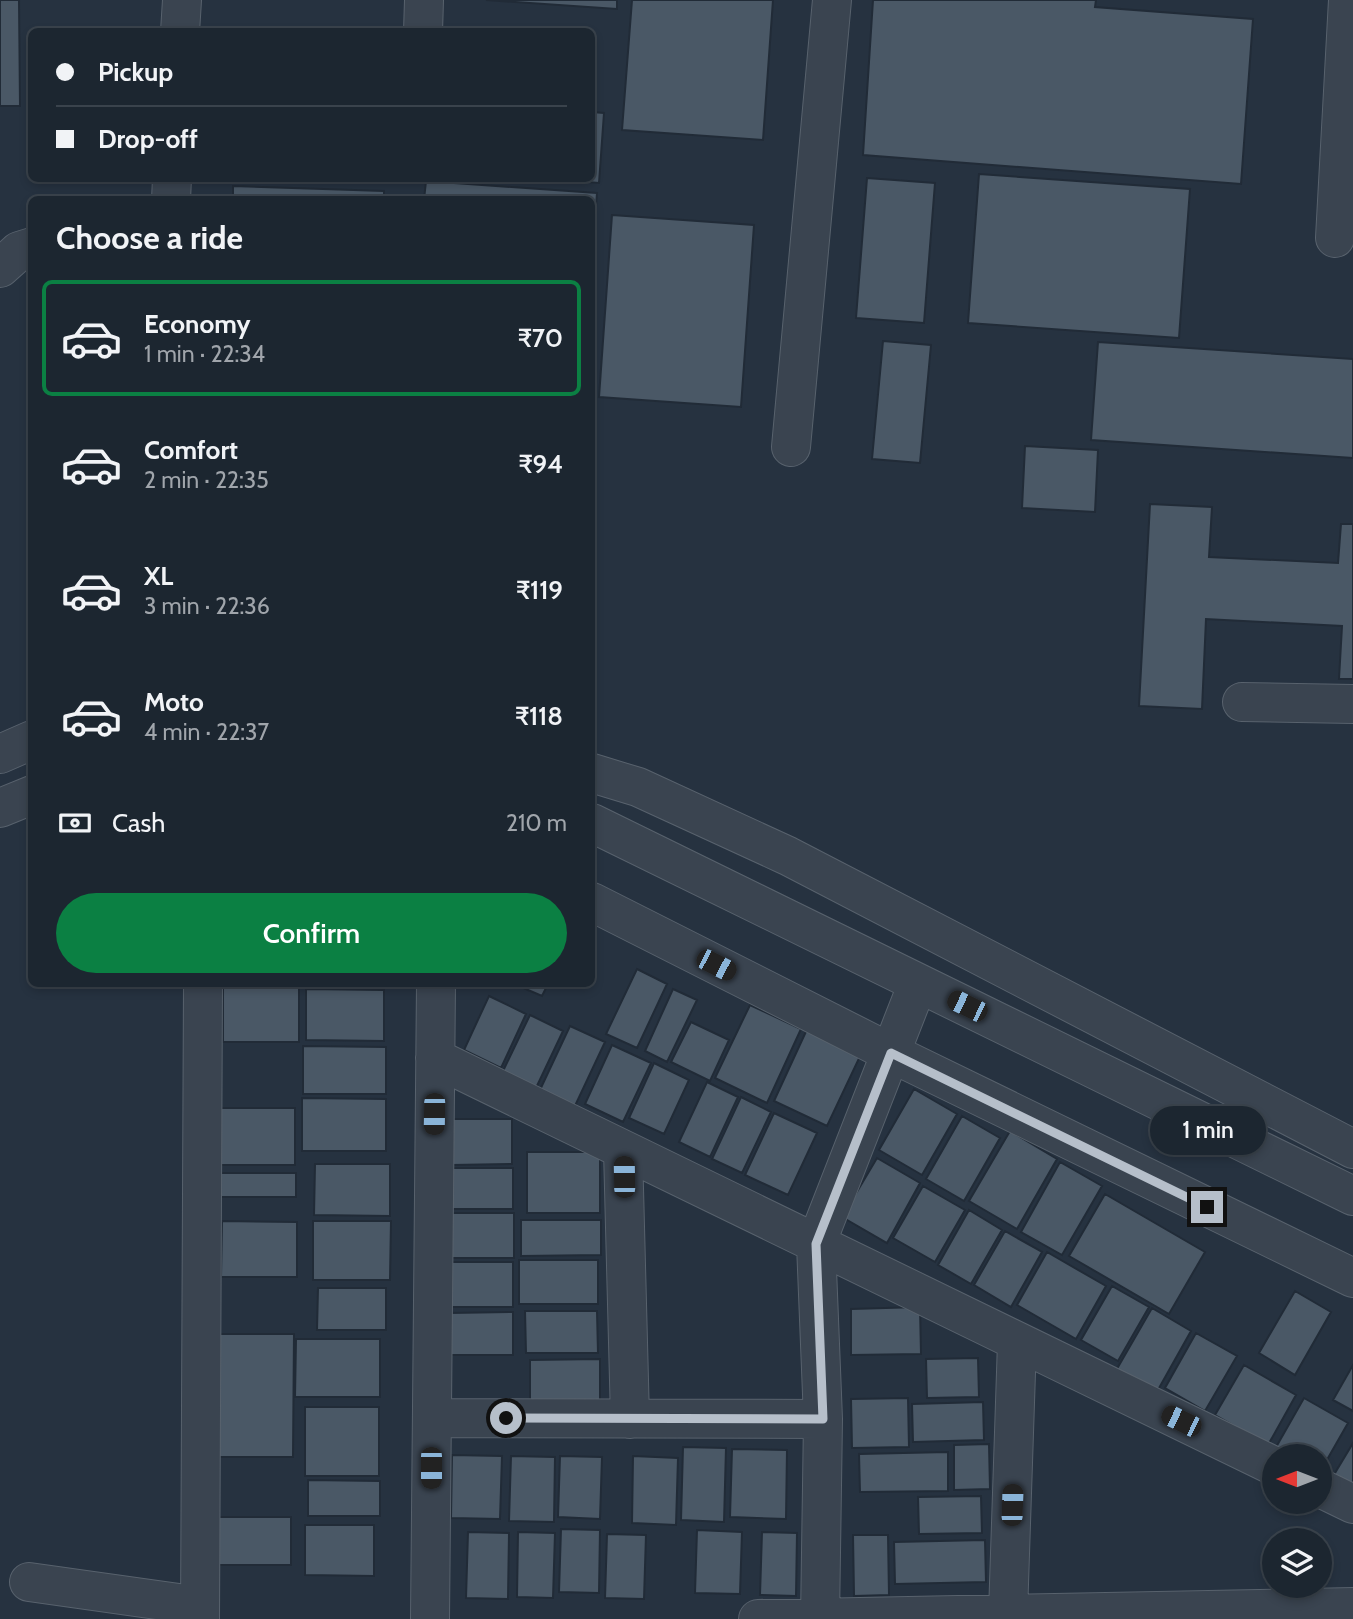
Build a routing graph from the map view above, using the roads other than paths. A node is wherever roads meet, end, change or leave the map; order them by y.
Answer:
1 (182, 0) edge
2 (424, 0) edge
3 (832, 0) edge
4 (1348, 0) edge
5 (180, 28) edge
6 (423, 28) edge
7 (1335, 238) dead end
8 (28, 248) edge
9 (0, 268) edge
10 (791, 447) dead end
11 (1242, 702) dead end
12 (1353, 704) edge
13 (28, 742) edge
14 (0, 754) edge
15 (595, 774) edge
16 (28, 796) edge
17 (0, 808) edge
18 (595, 824) edge
19 (595, 904) edge
20 (918, 983) junction
21 (203, 987) edge
22 (436, 987) edge
23 (891, 1053) junction
24 (435, 1058) junction
25 (1353, 1149) edge
26 (623, 1150) junction
27 (1353, 1196) edge
28 (816, 1244) junction
29 (1353, 1278) edge
30 (1017, 1342) junction
31 (432, 1418) junction
32 (630, 1419) junction
33 (823, 1419) junction
34 (1262, 1460) edge
35 (1332, 1494) edge
36 (1353, 1504) edge
37 (29, 1581) dead end
38 (1353, 1607) edge
39 (200, 1613) edge
40 (1008, 1614) junction
41 (820, 1618) edge
42 (430, 1619) edge
43 (758, 1619) edge

1 - 5 street
2 - 6 street
3 - 10 street
4 - 7 street
8 - 9 street
11 - 12 street
13 - 14 street
15 - 25 street
16 - 17 street
18 - 20 street
19 - 23 street
20 - 23 street
20 - 27 street
21 - 39 street
22 - 24 street
23 - 28 street
23 - 29 street
24 - 26 street
24 - 31 street
26 - 28 street
26 - 32 street
28 - 30 street
28 - 33 street
30 - 34 street
30 - 40 street
31 - 32 street
31 - 42 street
32 - 33 street
33 - 41 street
35 - 36 street
37 - 39 street
38 - 40 street
40 - 41 street
41 - 43 street

